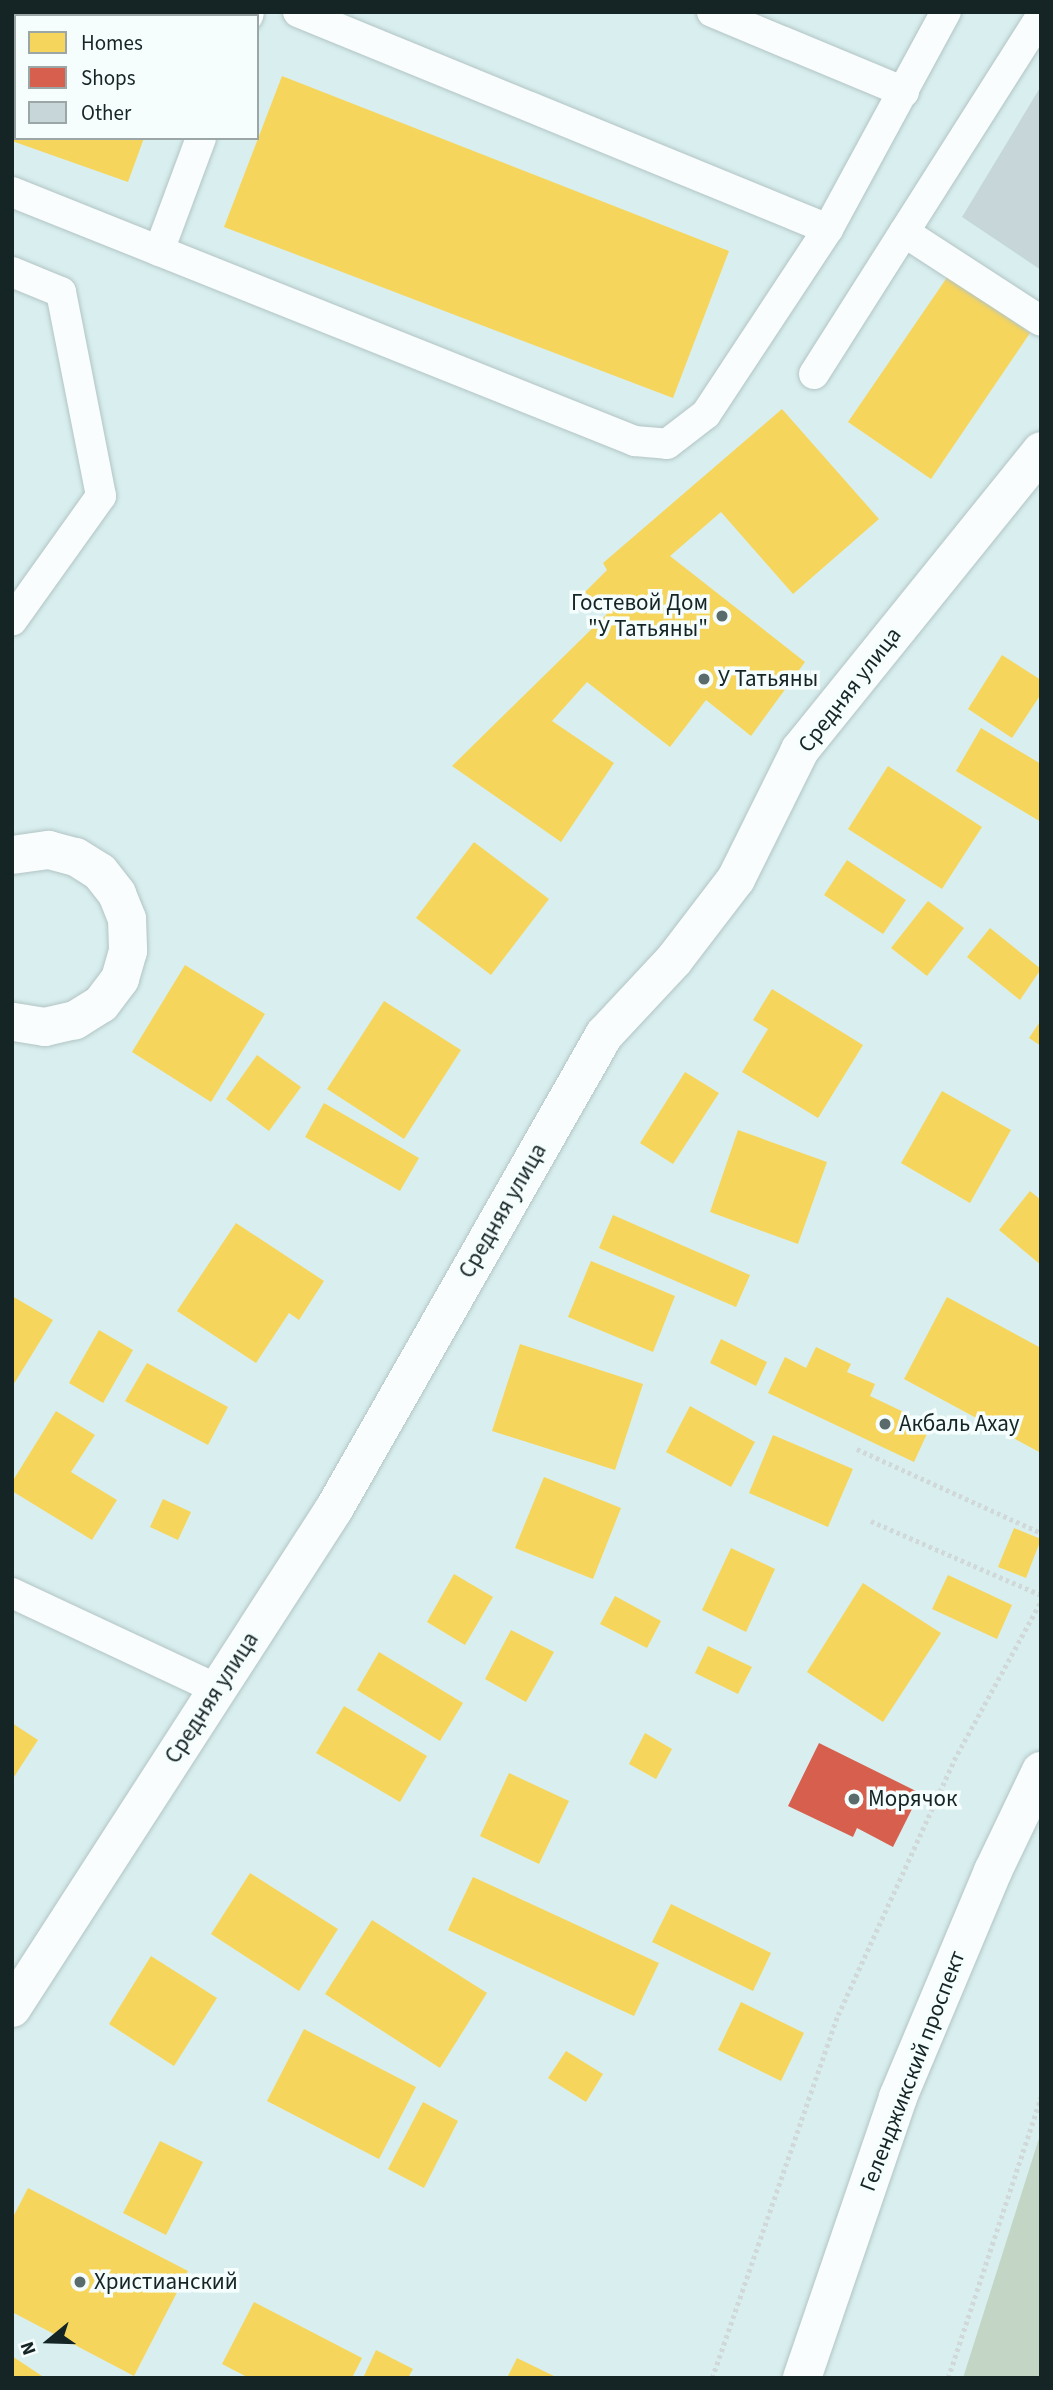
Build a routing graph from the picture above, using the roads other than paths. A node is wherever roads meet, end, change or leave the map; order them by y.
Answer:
1 (298, 12) edge
2 (712, 12) edge
3 (946, 12) edge
4 (1041, 16) edge
5 (342, 21) edge
6 (904, 92) junction
7 (200, 140) edge
8 (12, 192) edge
9 (828, 229) junction
10 (904, 232) junction
11 (159, 251) junction
12 (12, 272) edge
13 (1041, 321) edge
14 (814, 374) dead end
15 (1041, 451) edge
16 (15, 611) edge
17 (12, 855) edge
18 (12, 1022) edge
19 (12, 1592) edge
20 (218, 1689) junction
21 (1041, 1770) edge
22 (12, 2008) edge
23 (802, 2378) edge

1 - 5 lane
2 - 6 lane
3 - 6 lane
4 - 10 lane
5 - 9 lane
6 - 9 lane
7 - 11 lane
8 - 11 lane
9 - 11 lane
10 - 13 lane
10 - 14 lane
12 - 16 lane
15 - 20 street, Средняя улица
17 - 18 street
19 - 20 lane
20 - 22 street, Средняя улица
21 - 23 street, Геленджикский проспект

